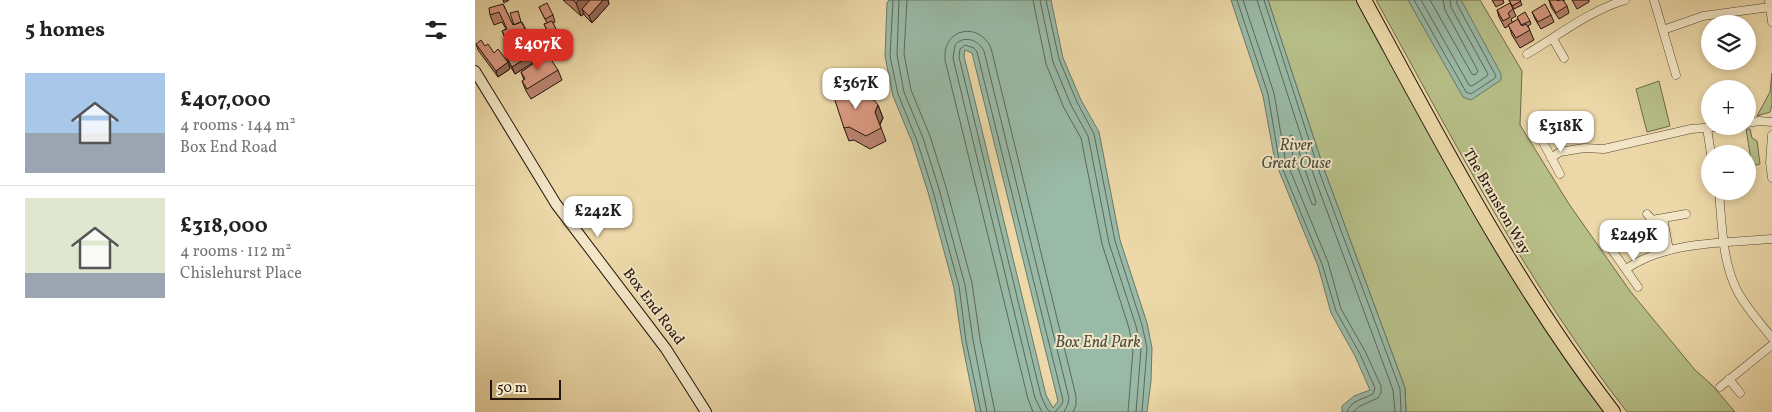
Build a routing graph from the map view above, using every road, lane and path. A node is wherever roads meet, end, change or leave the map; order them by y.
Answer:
1 (1364, 0) edge
2 (1625, 0) edge
3 (1654, 0) edge
4 (1769, 3) edge
5 (1772, 22) edge
6 (1663, 30) junction
7 (1553, 39) junction
8 (1527, 54) dead end
9 (1564, 58) dead end
10 (475, 71) edge
11 (1676, 75) dead end
12 (1756, 122) edge
13 (1772, 122) edge
14 (1701, 129) edge
15 (1772, 135) edge
16 (1543, 142) dead end
17 (1551, 158) junction
18 (1560, 174) dead end
19 (1772, 178) edge
20 (1720, 200) edge
21 (1647, 214) dead end
22 (1686, 214) dead end
23 (1663, 218) junction
24 (1772, 239) edge
25 (1724, 243) junction
26 (1612, 250) dead end
27 (1669, 250) junction
28 (1626, 269) junction
29 (1638, 287) dead end
30 (1772, 338) edge
31 (1772, 345) edge
32 (1729, 379) junction
33 (1719, 387) dead end
34 (1740, 393) dead end
35 (706, 412) edge
36 (1613, 412) edge

1 - 36 highway, The Branston Way
2 - 7 street
3 - 6 street
4 - 5 street
4 - 6 street
6 - 11 street
7 - 8 street
7 - 9 street
10 - 35 street, Box End Road
12 - 13 street
14 - 17 street
15 - 19 street
16 - 17 street
17 - 18 street
20 - 25 street
21 - 23 street
22 - 23 street
23 - 27 street
24 - 25 street
25 - 27 street
25 - 30 street
26 - 28 street
27 - 28 street
28 - 29 street
31 - 32 street
32 - 33 street
32 - 34 street

